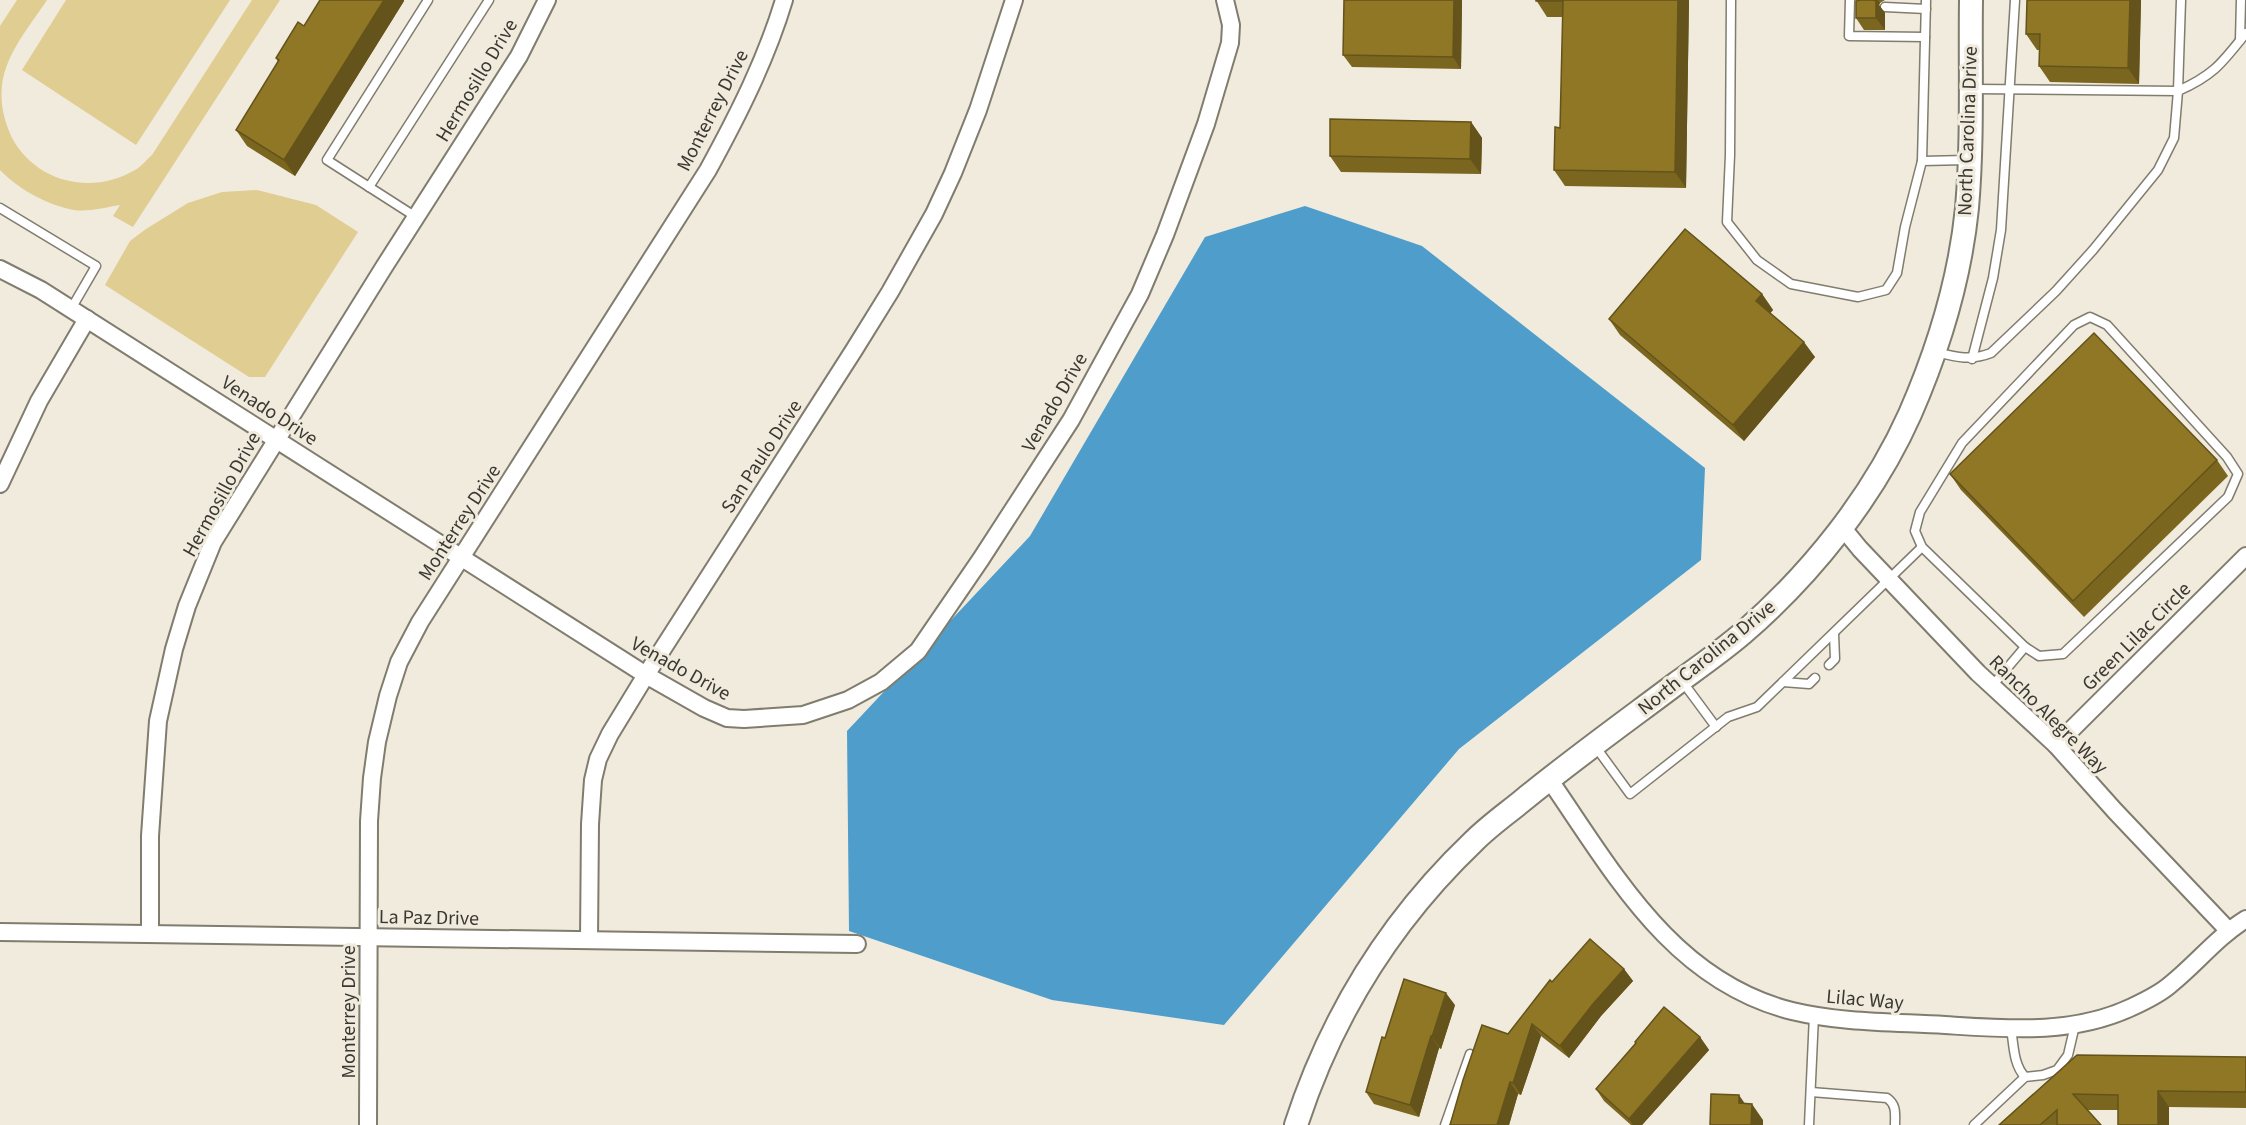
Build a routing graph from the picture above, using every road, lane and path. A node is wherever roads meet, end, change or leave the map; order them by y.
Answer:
1 (428, 0) edge
2 (489, 0) edge
3 (547, 0) edge
4 (784, 0) edge
5 (1014, 0) edge
6 (1225, 0) edge
7 (1731, 0) edge
8 (1971, 0) edge
9 (2014, 0) edge
10 (2181, 0) edge
11 (2241, 0) edge
12 (1926, 4) edge
13 (1852, 5) edge
14 (1885, 8) dead end
15 (2246, 33) edge
16 (1925, 37) junction
17 (2240, 40) junction
18 (1970, 89) junction
19 (2009, 91) junction
20 (2178, 92) junction
21 (1971, 160) junction
22 (1922, 161) junction
23 (369, 187) junction
24 (0, 208) edge
25 (416, 217) junction
26 (0, 269) edge
27 (71, 309) junction
28 (87, 319) junction
29 (1934, 352) junction
30 (1972, 359) junction
31 (276, 439) junction
32 (0, 483) edge
33 (1842, 527) junction
34 (1922, 547) junction
35 (2246, 556) edge
36 (462, 557) junction
37 (1890, 580) junction
38 (1834, 634) junction
39 (2025, 647) junction
40 (1829, 665) dead end
41 (646, 675) junction
42 (1815, 678) dead end
43 (1681, 680) junction
44 (1783, 682) junction
45 (1992, 686) junction
46 (1716, 727) junction
47 (1594, 745) junction
48 (2056, 745) junction
49 (1549, 779) junction
50 (2246, 919) edge
51 (2228, 930) junction
52 (0, 932) edge
53 (150, 934) junction
54 (369, 937) junction
55 (589, 940) junction
56 (856, 944) dead end
57 (1814, 1015) junction
58 (2075, 1025) junction
59 (2011, 1029) junction
60 (1470, 1054) edge
61 (2025, 1077) junction
62 (1811, 1092) junction
63 (368, 1125) edge
64 (1296, 1125) edge
65 (1445, 1125) edge
66 (1809, 1125) edge
67 (1895, 1125) edge
68 (1974, 1125) edge

1 - 23 lane
2 - 23 lane
3 - 25 street, Hermosillo Drive
4 - 36 street, Monterrey Drive
5 - 41 street, San Paulo Drive
6 - 41 street, Venado Drive
7 - 22 lane
8 - 18 main road, North Carolina Drive
9 - 19 lane
10 - 20 lane
11 - 17 lane
12 - 14 lane
12 - 16 lane
13 - 16 lane
15 - 17 lane
16 - 22 lane
17 - 20 lane
18 - 19 lane
18 - 21 main road, North Carolina Drive
19 - 20 lane
19 - 30 lane
20 - 30 lane
21 - 22 lane
21 - 29 main road, North Carolina Drive
23 - 25 lane
24 - 27 lane
25 - 31 street, Hermosillo Drive
26 - 27 street, Venado Drive
27 - 28 street, Venado Drive
28 - 31 street, Venado Drive
28 - 32 street
29 - 30 lane
29 - 33 main road, North Carolina Drive
31 - 36 street, Venado Drive
31 - 53 street, Hermosillo Drive
33 - 37 street, Rancho Alegre Way
33 - 43 main road, North Carolina Drive
34 - 37 lane
34 - 39 lane
34 - 39 lane
35 - 48 street, Green Lilac Circle
36 - 41 street, Venado Drive
36 - 54 street, Monterrey Drive
37 - 38 lane
37 - 45 street, Rancho Alegre Way
38 - 40 lane
38 - 44 lane
39 - 45 lane
41 - 55 street, San Paulo Drive
42 - 44 lane
43 - 46 lane
43 - 47 main road, North Carolina Drive
44 - 46 lane
45 - 48 street, Rancho Alegre Way
46 - 47 lane
47 - 49 main road, North Carolina Drive
48 - 51 street, Rancho Alegre Way
49 - 57 street, Lilac Way
49 - 64 main road, North Carolina Drive
50 - 51 street, Lilac Way
51 - 58 street, Lilac Way
52 - 53 street, La Paz Drive
53 - 54 street, La Paz Drive
54 - 55 street, La Paz Drive
54 - 63 street, Monterrey Drive
55 - 56 street, La Paz Drive
57 - 59 street, Lilac Way
57 - 62 lane
58 - 59 street, Lilac Way
58 - 61 lane
59 - 61 lane
60 - 65 lane
61 - 68 lane
62 - 66 lane
62 - 67 lane

